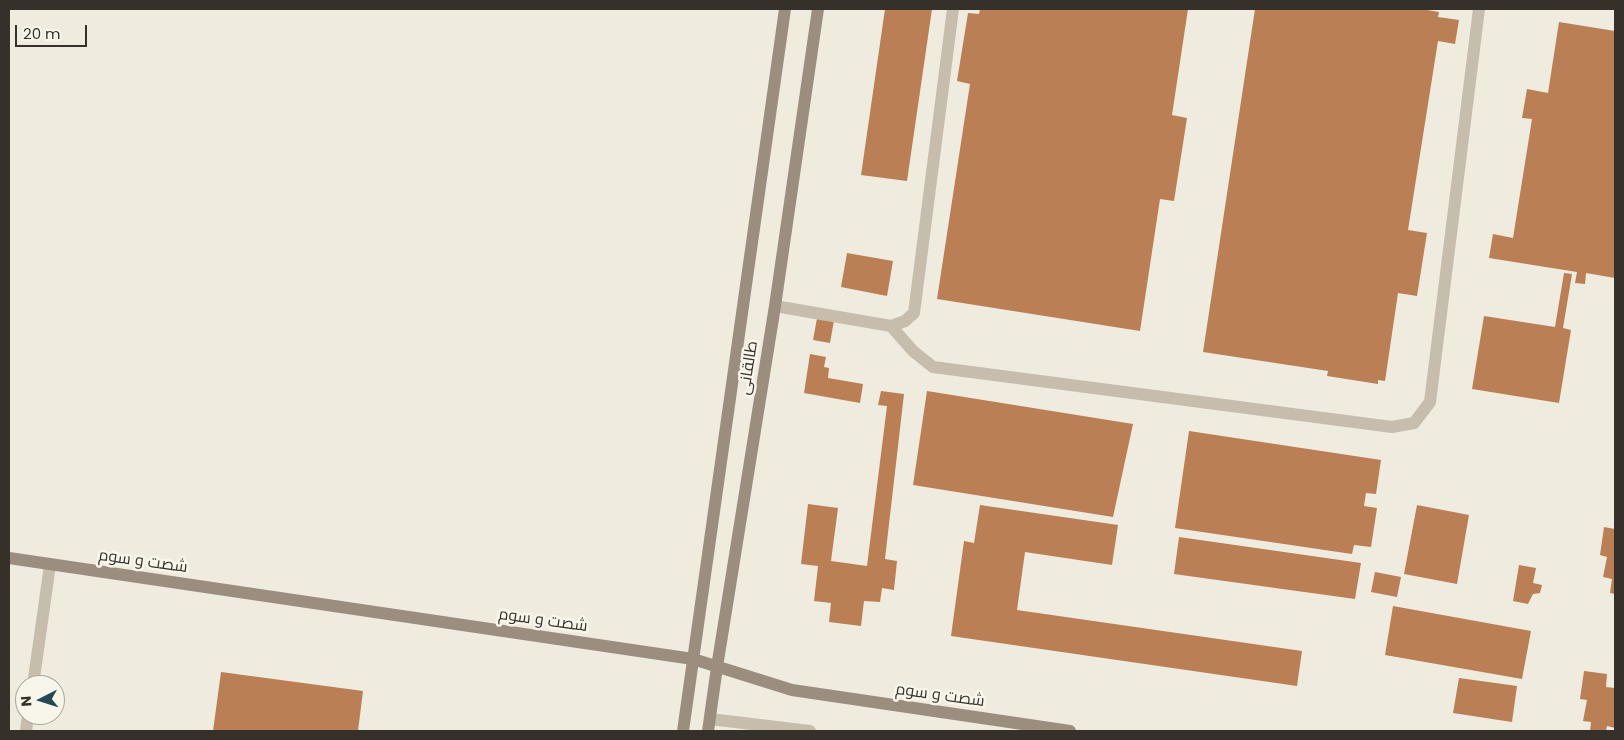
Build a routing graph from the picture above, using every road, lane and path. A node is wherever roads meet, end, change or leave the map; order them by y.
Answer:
1 (785, 9) edge
2 (818, 9) edge
3 (953, 9) edge
4 (1479, 9) edge
5 (775, 306) junction
6 (891, 326) junction
7 (9, 561) edge
8 (50, 565) junction
9 (693, 659) junction
10 (717, 667) junction
11 (34, 675) edge
12 (709, 725) edge
13 (683, 731) edge
14 (810, 731) edge
15 (1070, 731) edge

1 - 9 street, طالقانی
2 - 5 street, طالقانی
3 - 6 lane
4 - 6 lane
5 - 6 lane
5 - 10 street, طالقانی
7 - 8 street, شصت و سوم
8 - 9 street, شصت و سوم
8 - 11 lane
9 - 10 street, شصت و سوم
9 - 13 street, طالقانی
10 - 12 street, طالقانی
10 - 15 street, شصت و سوم
12 - 14 lane

